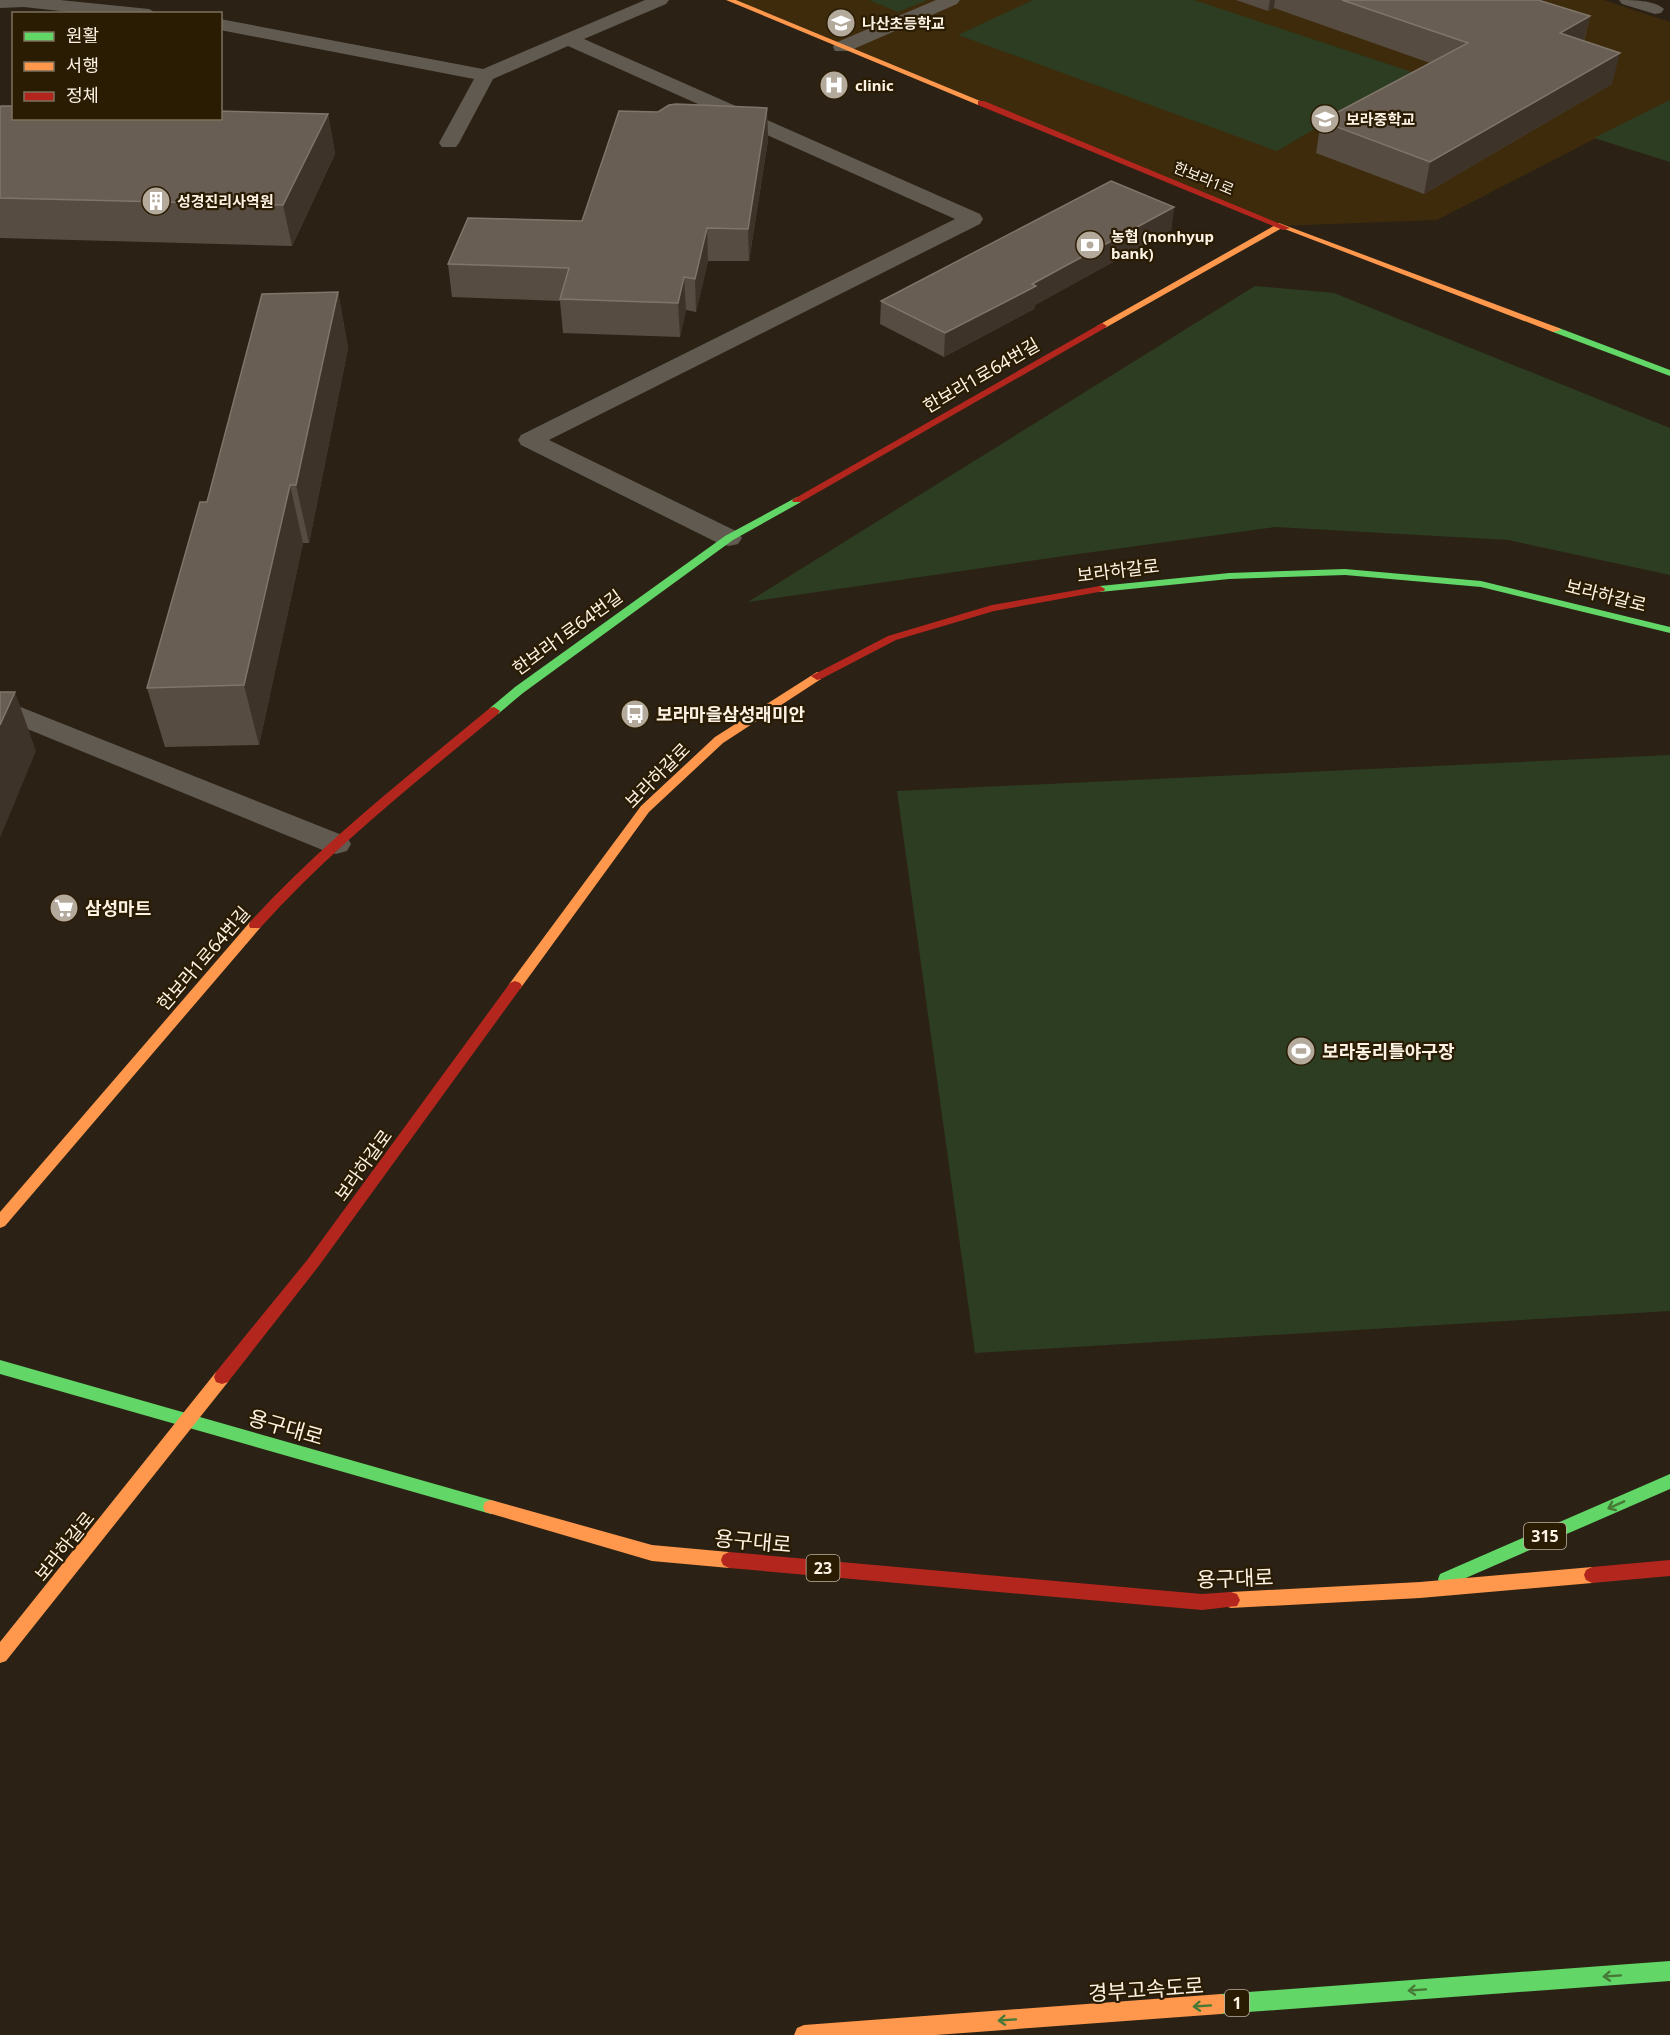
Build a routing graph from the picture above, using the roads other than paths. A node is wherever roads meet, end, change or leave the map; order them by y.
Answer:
1 (660, 0) edge
2 (730, 0) edge
3 (951, 0) edge
4 (1628, 0) edge
5 (0, 3) edge
6 (1655, 9) dead end
7 (128, 12) edge
8 (222, 24) edge
9 (568, 39) junction
10 (842, 46) junction
11 (484, 75) junction
12 (449, 143) dead end
13 (1279, 226) junction
14 (1670, 374) edge
15 (729, 538) junction
16 (1670, 630) edge
17 (13, 713) dead end
18 (336, 844) junction
19 (0, 1222) edge
20 (0, 1367) edge
21 (1670, 1481) edge
22 (1670, 1568) edge
23 (1420, 1590) junction
24 (0, 1655) edge
25 (1670, 1971) edge
26 (804, 2035) edge

1 - 9 street
2 - 10 main road, 한보라1로
3 - 10 street
4 - 6 street
5 - 7 street
8 - 11 street
9 - 11 street
9 - 15 street
10 - 13 main road, 한보라1로
11 - 12 street
13 - 14 main road, 한보라1로
13 - 15 main road, 한보라1로64번길
15 - 18 main road, 한보라1로64번길
16 - 24 main road, 보라하갈로
17 - 18 street
18 - 19 main road, 한보라1로64번길
20 - 23 main road, 용구대로 / 23
21 -> 23 main road, 315
22 - 23 main road, 용구대로 / 23
25 -> 26 main road, 경부고속도로 / 1

